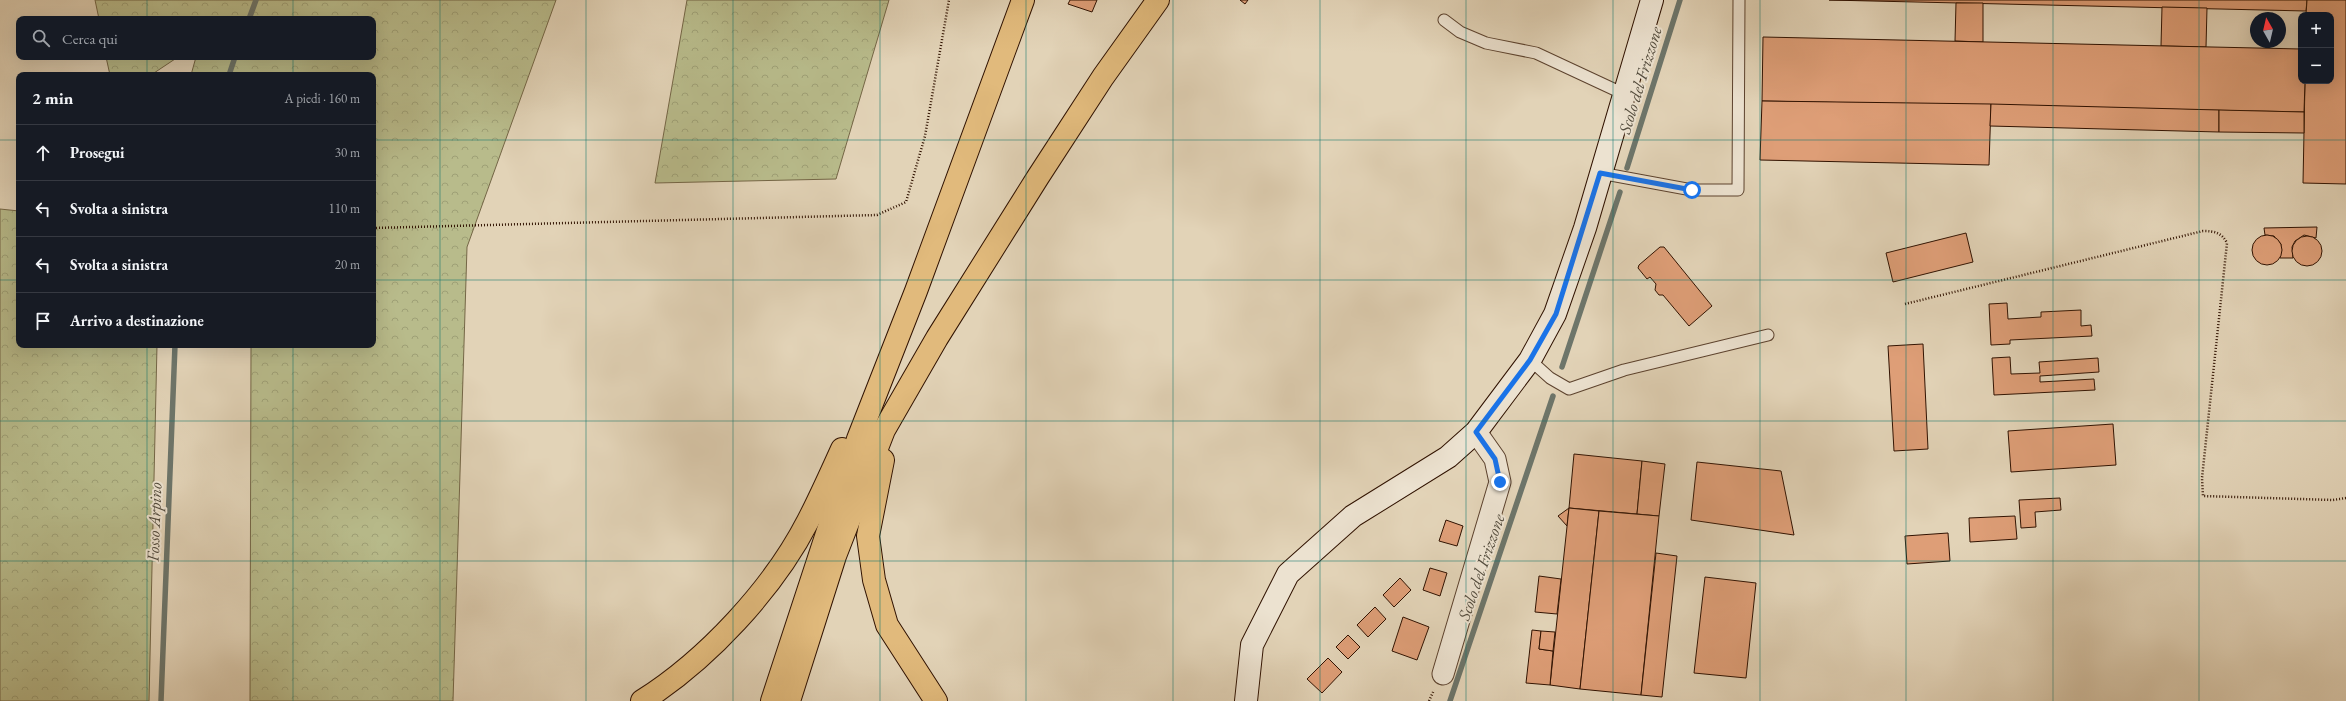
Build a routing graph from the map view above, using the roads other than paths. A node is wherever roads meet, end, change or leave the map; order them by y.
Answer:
1 (1023, 0) edge
2 (1158, 0) edge
3 (1652, 0) edge
4 (1739, 0) edge
5 (1444, 20) dead end
6 (1624, 94) junction
7 (1600, 173) junction
8 (916, 291) junction
9 (1768, 335) dead end
10 (937, 338) junction
11 (1530, 360) junction
12 (1476, 432) junction
13 (1443, 674) dead end
14 (778, 700) edge
15 (642, 701) edge
16 (936, 701) edge
17 (1246, 701) edge

1 - 8 highway
2 - 10 highway
3 - 6 street
4 - 7 lane
5 - 6 lane
6 - 7 street
7 - 11 street
8 - 14 highway
8 - 15 highway
9 - 11 lane
10 - 14 highway
10 - 16 highway
11 - 12 street
12 - 13 street
12 - 17 street

